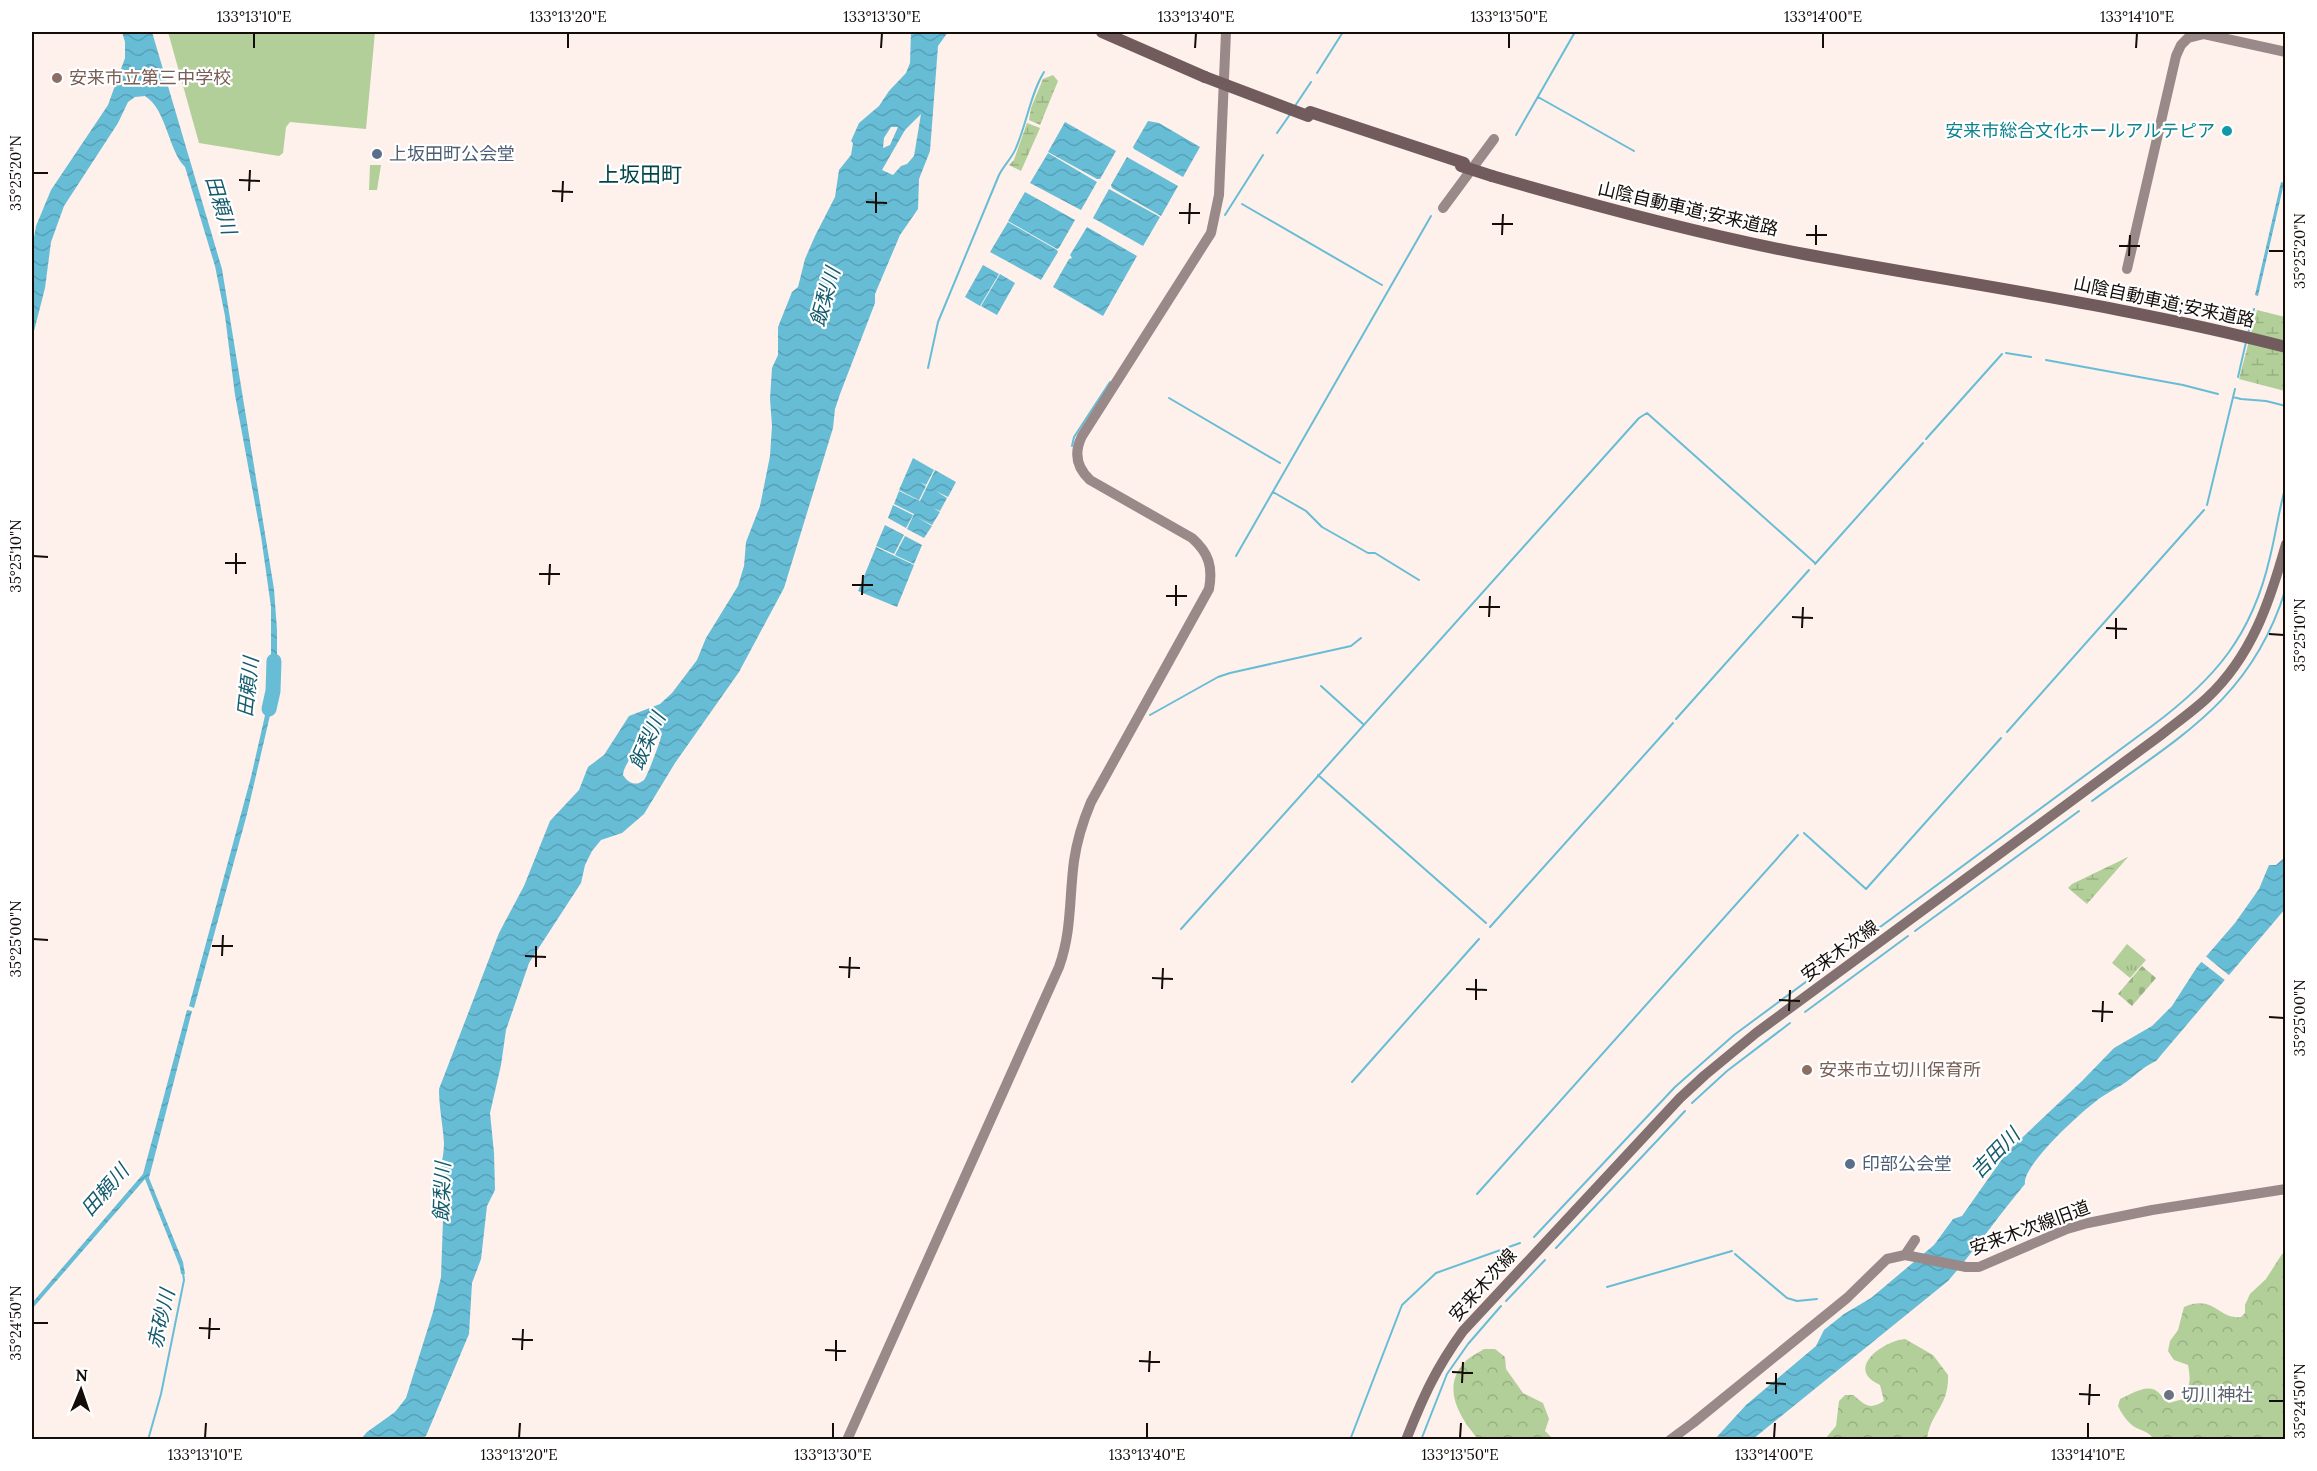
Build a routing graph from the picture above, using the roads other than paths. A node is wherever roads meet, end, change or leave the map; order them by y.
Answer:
1 (1102, 32) edge
2 (1114, 32) edge
3 (1226, 32) edge
4 (2286, 52) edge
5 (1206, 74) junction
6 (1494, 139) dead end
7 (1443, 208) dead end
8 (2127, 269) dead end
9 (2236, 332) junction
10 (2286, 342) edge
11 (2286, 347) edge
12 (2286, 544) edge
13 (2286, 1189) edge
14 (1915, 1240) dead end
15 (1907, 1255) junction
16 (847, 1440) edge
17 (1406, 1440) edge
18 (1670, 1440) edge

1 - 5 highway, 山陰自動車道;安来道路
2 - 5 highway, 山陰自動車道;安来道路
3 - 16 street
4 - 8 street
5 - 9 highway, 山陰自動車道;安来道路, bridge
6 - 7 street
9 - 10 highway, 山陰自動車道;安来道路
9 - 11 highway, 山陰自動車道;安来道路
12 - 17 main road, 安来木次線
13 - 15 street, 安来木次線旧道
14 - 15 street
15 - 18 street

